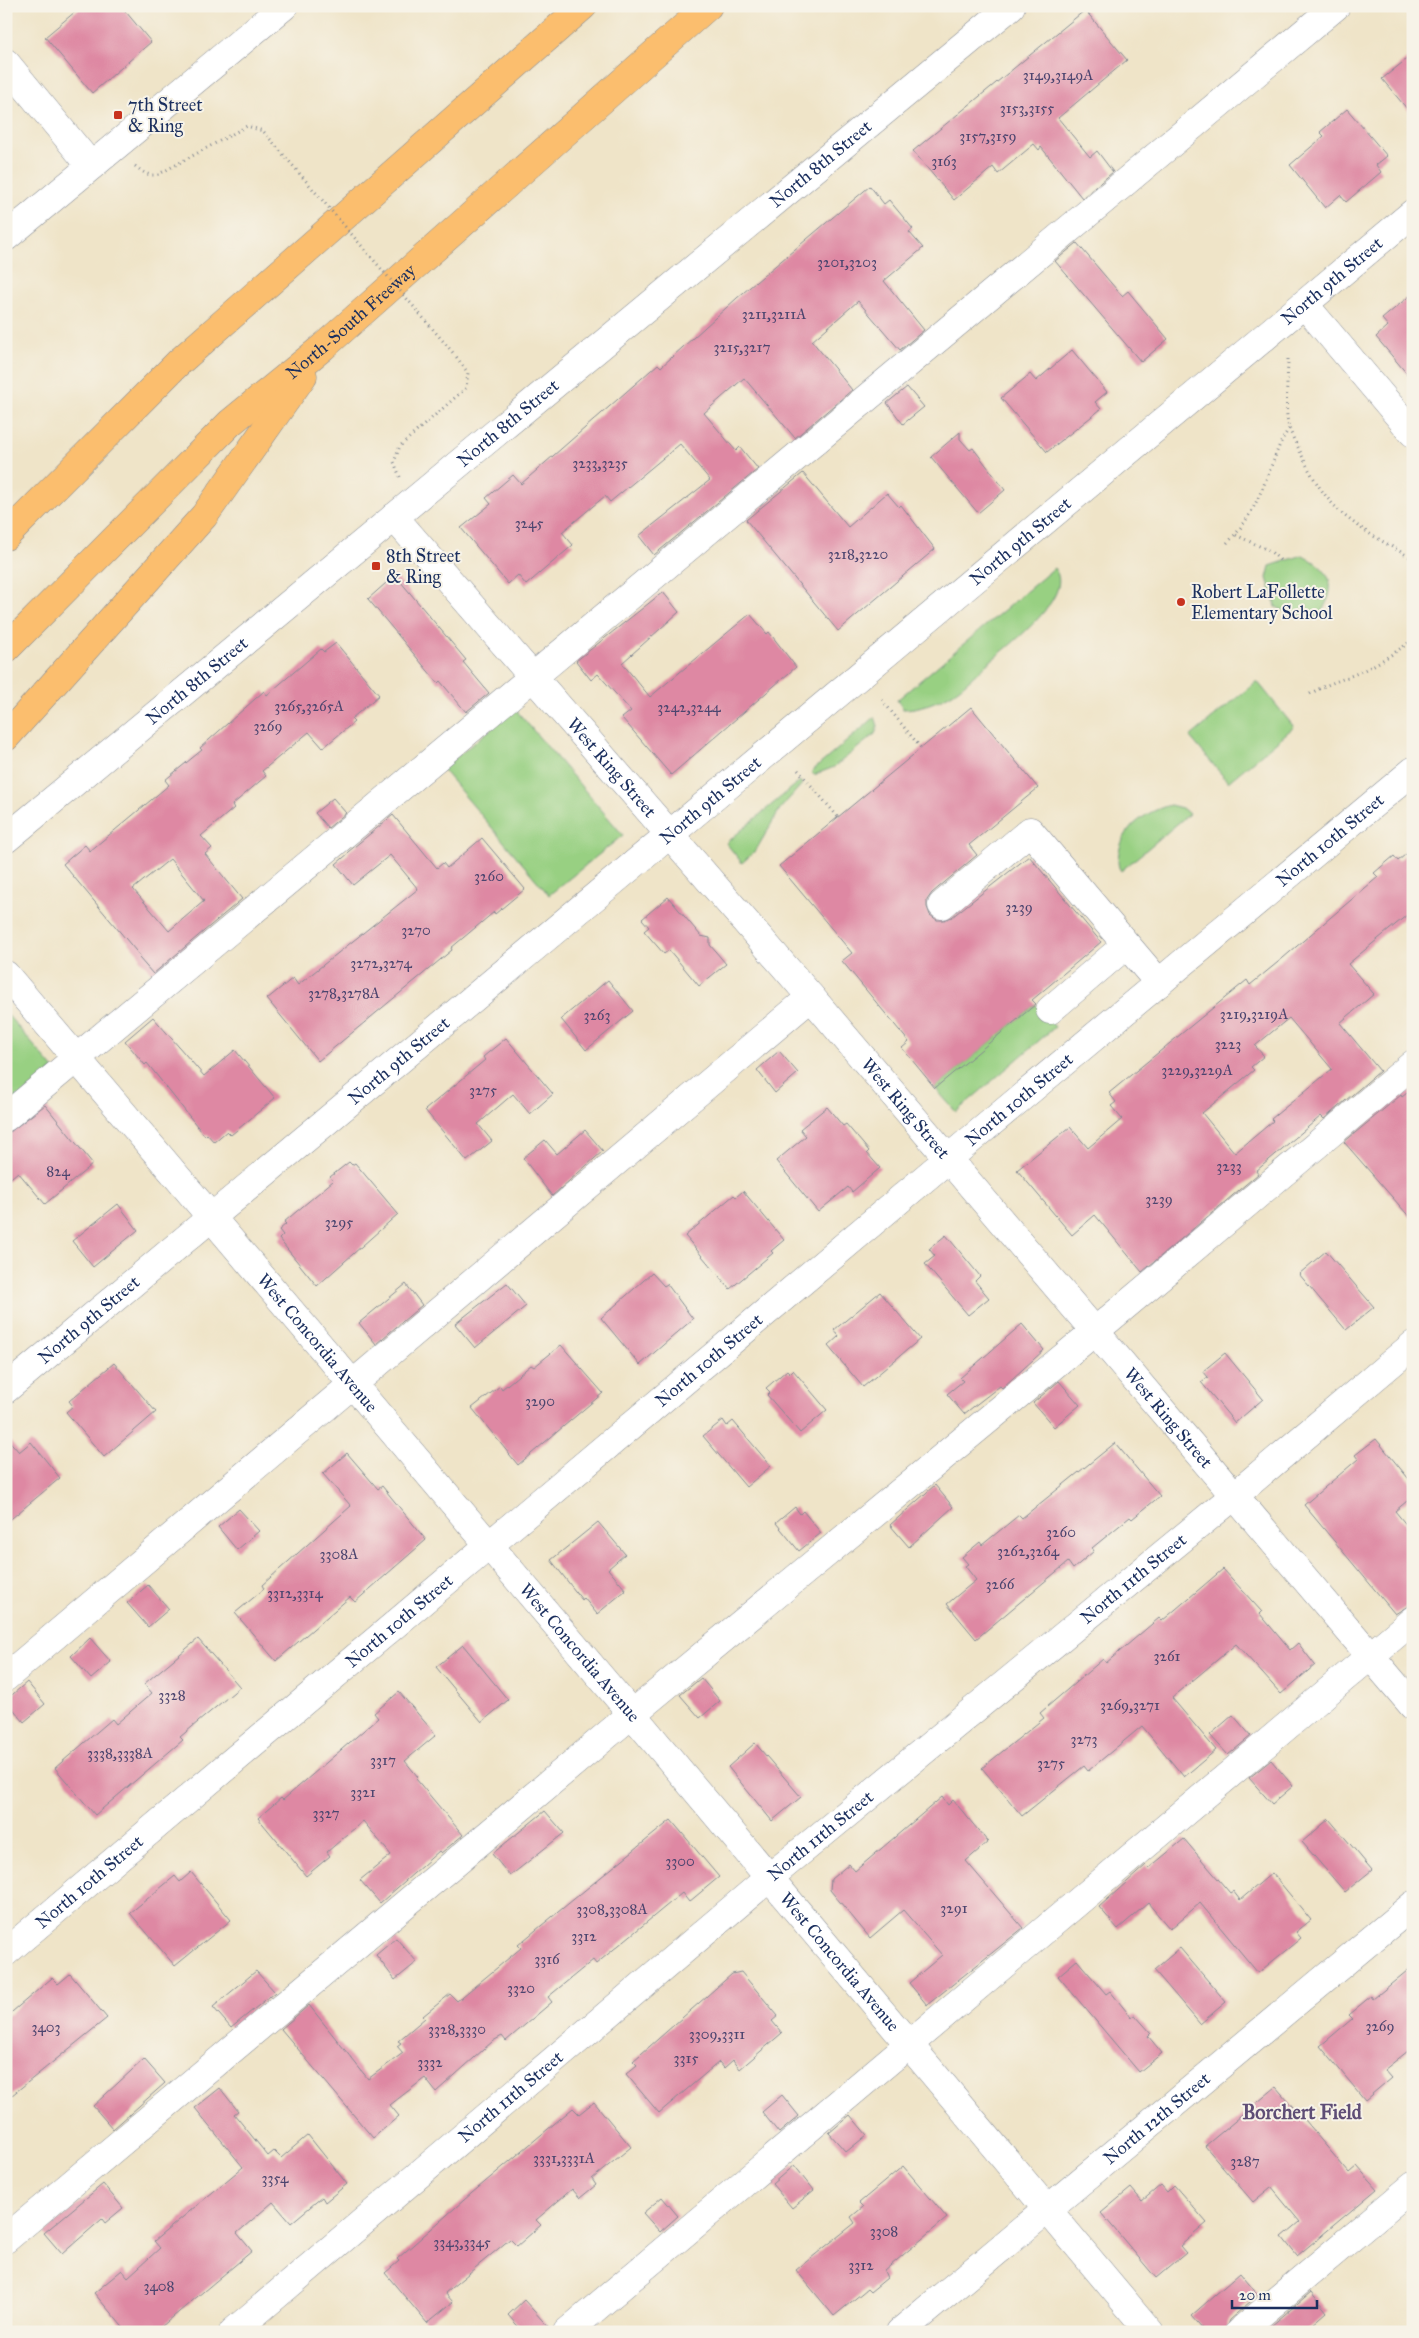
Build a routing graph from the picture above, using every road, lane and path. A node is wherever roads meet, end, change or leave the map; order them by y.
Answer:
1 (284, 6) edge
2 (583, 6) edge
3 (708, 6) edge
4 (1011, 6) edge
5 (1336, 6) edge
6 (6, 63) edge
7 (91, 166) junction
8 (134, 166) dead end
9 (1413, 213) edge
10 (6, 237) edge
11 (1304, 304) junction
12 (323, 347) junction
13 (1288, 359) dead end
14 (1289, 429) junction
15 (1413, 432) edge
16 (402, 481) dead end
17 (31, 512) junction
18 (394, 517) junction
19 (6, 532) edge
20 (1236, 535) junction
21 (6, 536) edge
22 (1227, 543) dead end
23 (1413, 558) edge
24 (1281, 561) dead end
25 (1413, 639) edge
26 (6, 649) edge
27 (533, 678) junction
28 (1310, 694) dead end
29 (882, 700) dead end
30 (6, 737) edge
31 (921, 748) dead end
32 (798, 770) dead end
33 (1413, 771) edge
34 (838, 817) dead end
35 (671, 835) junction
36 (6, 839) edge
37 (942, 905) dead end
38 (1126, 945) junction
39 (6, 975) edge
40 (1159, 983) junction
41 (811, 997) junction
42 (1050, 1010) dead end
43 (77, 1058) junction
44 (1413, 1064) edge
45 (6, 1117) edge
46 (947, 1160) junction
47 (210, 1217) junction
48 (1094, 1332) junction
49 (1413, 1345) edge
50 (353, 1385) junction
51 (6, 1388) edge
52 (1234, 1496) junction
53 (489, 1546) junction
54 (1413, 1620) edge
55 (1370, 1656) junction
56 (6, 1677) edge
57 (1413, 1706) edge
58 (632, 1714) junction
59 (770, 1878) junction
60 (1413, 1905) edge
61 (6, 1952) edge
62 (908, 2042) junction
63 (1413, 2186) edge
64 (1048, 2208) junction
65 (6, 2239) edge
66 (232, 2332) edge
67 (566, 2332) edge
68 (900, 2332) edge
69 (1150, 2332) edge
70 (1239, 2332) edge

1 - 7 street
2 - 17 highway
3 - 12 highway, North-South Freeway
4 - 18 street, North 8th Street
5 - 27 street
6 - 7 street
7 - 10 street
8 - 16 path, bridge
9 - 11 street, North 9th Street
11 - 15 street
11 - 35 street, North 9th Street
12 - 26 highway, North-South Freeway
12 - 30 highway
13 - 14 path
14 - 20 path
14 - 23 path
17 - 19 highway
17 - 21 highway
18 - 27 street, West Ring Street
18 - 36 street, North 8th Street
20 - 22 path
20 - 24 path
25 - 28 path
27 - 35 street, West Ring Street
27 - 43 street
29 - 31 path
32 - 34 path
33 - 40 street, North 10th Street
35 - 41 street, West Ring Street
35 - 47 street, North 9th Street
37 - 38 street
38 - 40 street
38 - 42 street
39 - 43 street, West Concordia Avenue
40 - 46 street, North 10th Street
41 - 46 street, West Ring Street
41 - 50 street
43 - 45 street
43 - 47 street, West Concordia Avenue
44 - 48 street
46 - 48 street, West Ring Street
46 - 53 street, North 10th Street
47 - 50 street, West Concordia Avenue
47 - 51 street, North 9th Street
48 - 52 street, West Ring Street
48 - 58 street
49 - 52 street, North 11th Street
50 - 53 street, West Concordia Avenue
50 - 56 street
52 - 55 street, West Ring Street
52 - 59 street, North 11th Street
53 - 58 street, West Concordia Avenue
53 - 61 street, North 10th Street
54 - 55 street
55 - 57 street, West Ring Street
55 - 62 street
58 - 59 street, West Concordia Avenue
58 - 65 street
59 - 62 street, West Concordia Avenue
59 - 66 street, North 11th Street
60 - 64 street, North 12th Street
62 - 64 street, West Concordia Avenue
62 - 67 street
63 - 70 street
64 - 68 street, North 12th Street
64 - 69 street, West Concordia Avenue

